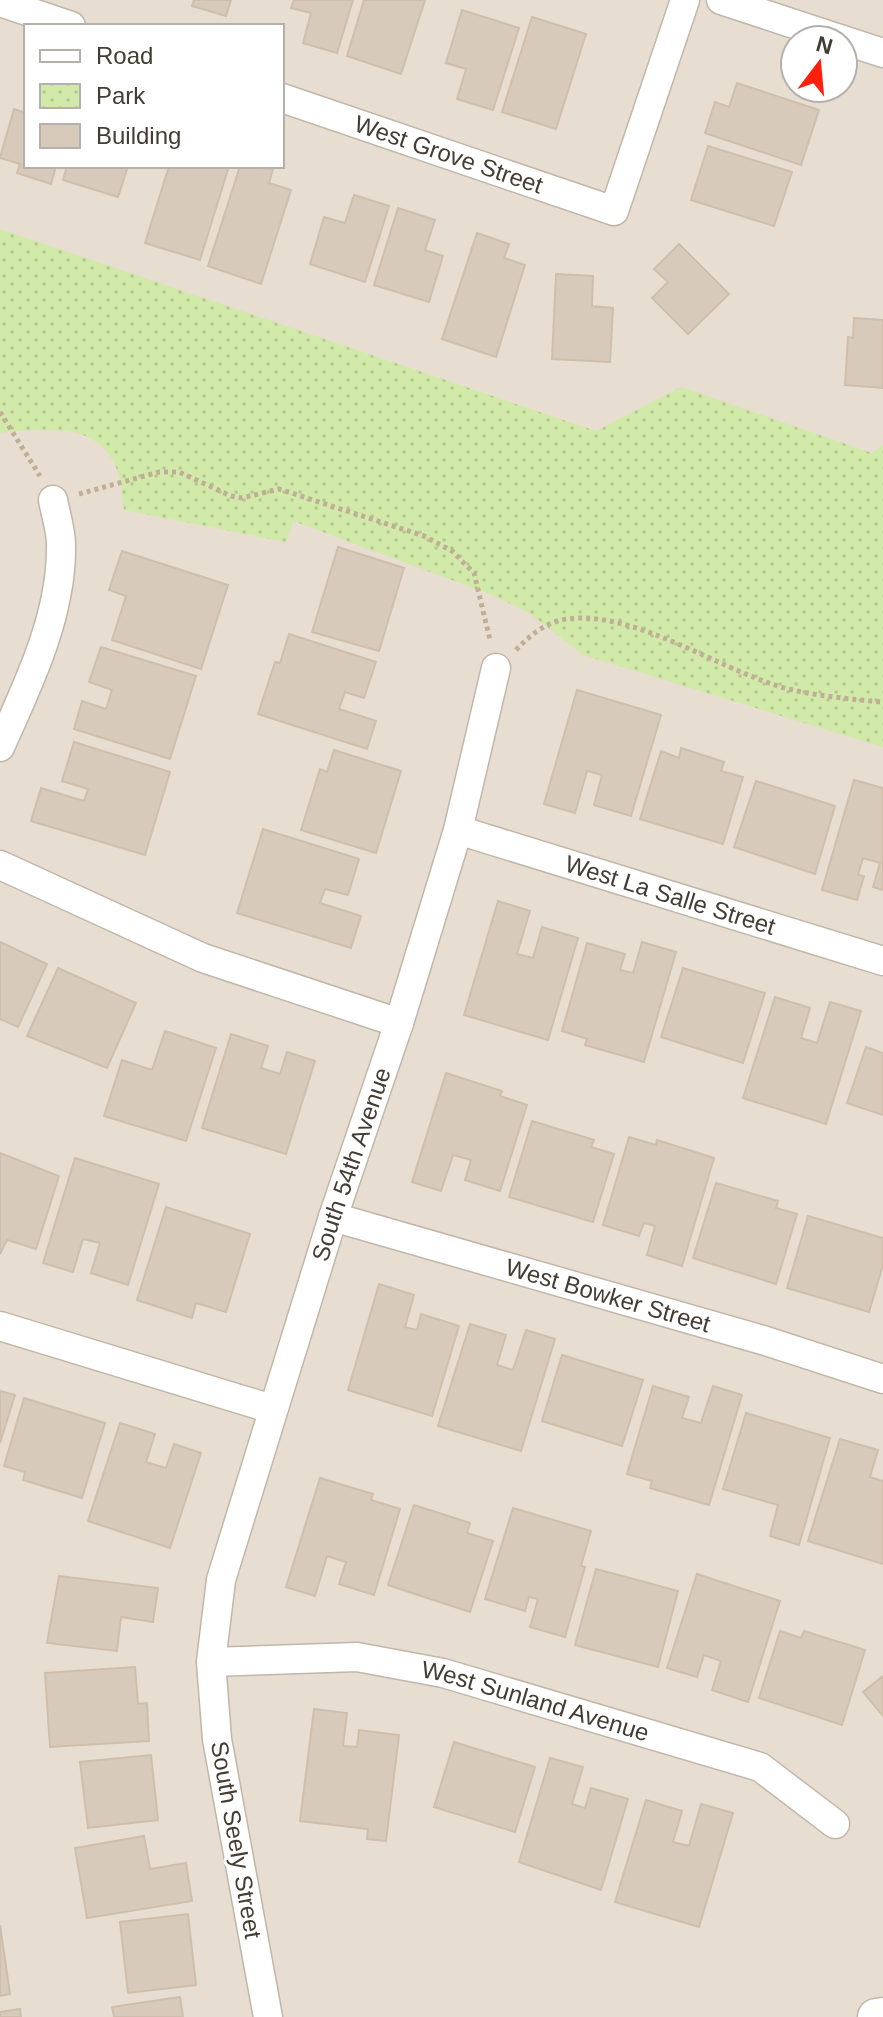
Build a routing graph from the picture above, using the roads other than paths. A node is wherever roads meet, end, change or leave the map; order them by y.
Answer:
1 (685, 0) edge
2 (721, 0) edge
3 (0, 2) edge
4 (65, 24) edge
5 (794, 24) edge
6 (859, 45) edge
7 (883, 53) edge
8 (284, 99) edge
9 (53, 500) road end
10 (496, 668) road end
11 (0, 747) edge
12 (458, 830) junction
13 (0, 865) edge
14 (883, 961) edge
15 (399, 1023) junction
16 (333, 1217) junction
17 (0, 1326) edge
18 (883, 1379) edge
19 (272, 1409) junction
20 (211, 1662) junction
21 (835, 1824) dead end
22 (883, 2016) edge
23 (268, 2017) edge
24 (876, 2017) edge

1 - 8 street, West Grove Street
2 - 5 street
3 - 4 street
6 - 7 street
9 - 11 street
10 - 12 street, South 54th Avenue
12 - 14 street, West La Salle Street
12 - 15 street, South 54th Avenue
13 - 15 street
15 - 16 street, South 54th Avenue
16 - 18 street, West Bowker Street
16 - 19 street, South 54th Avenue
17 - 19 street
19 - 20 street, South 54th Avenue
20 - 21 street, West Sunland Avenue
20 - 23 street, South Seely Street
22 - 24 street

